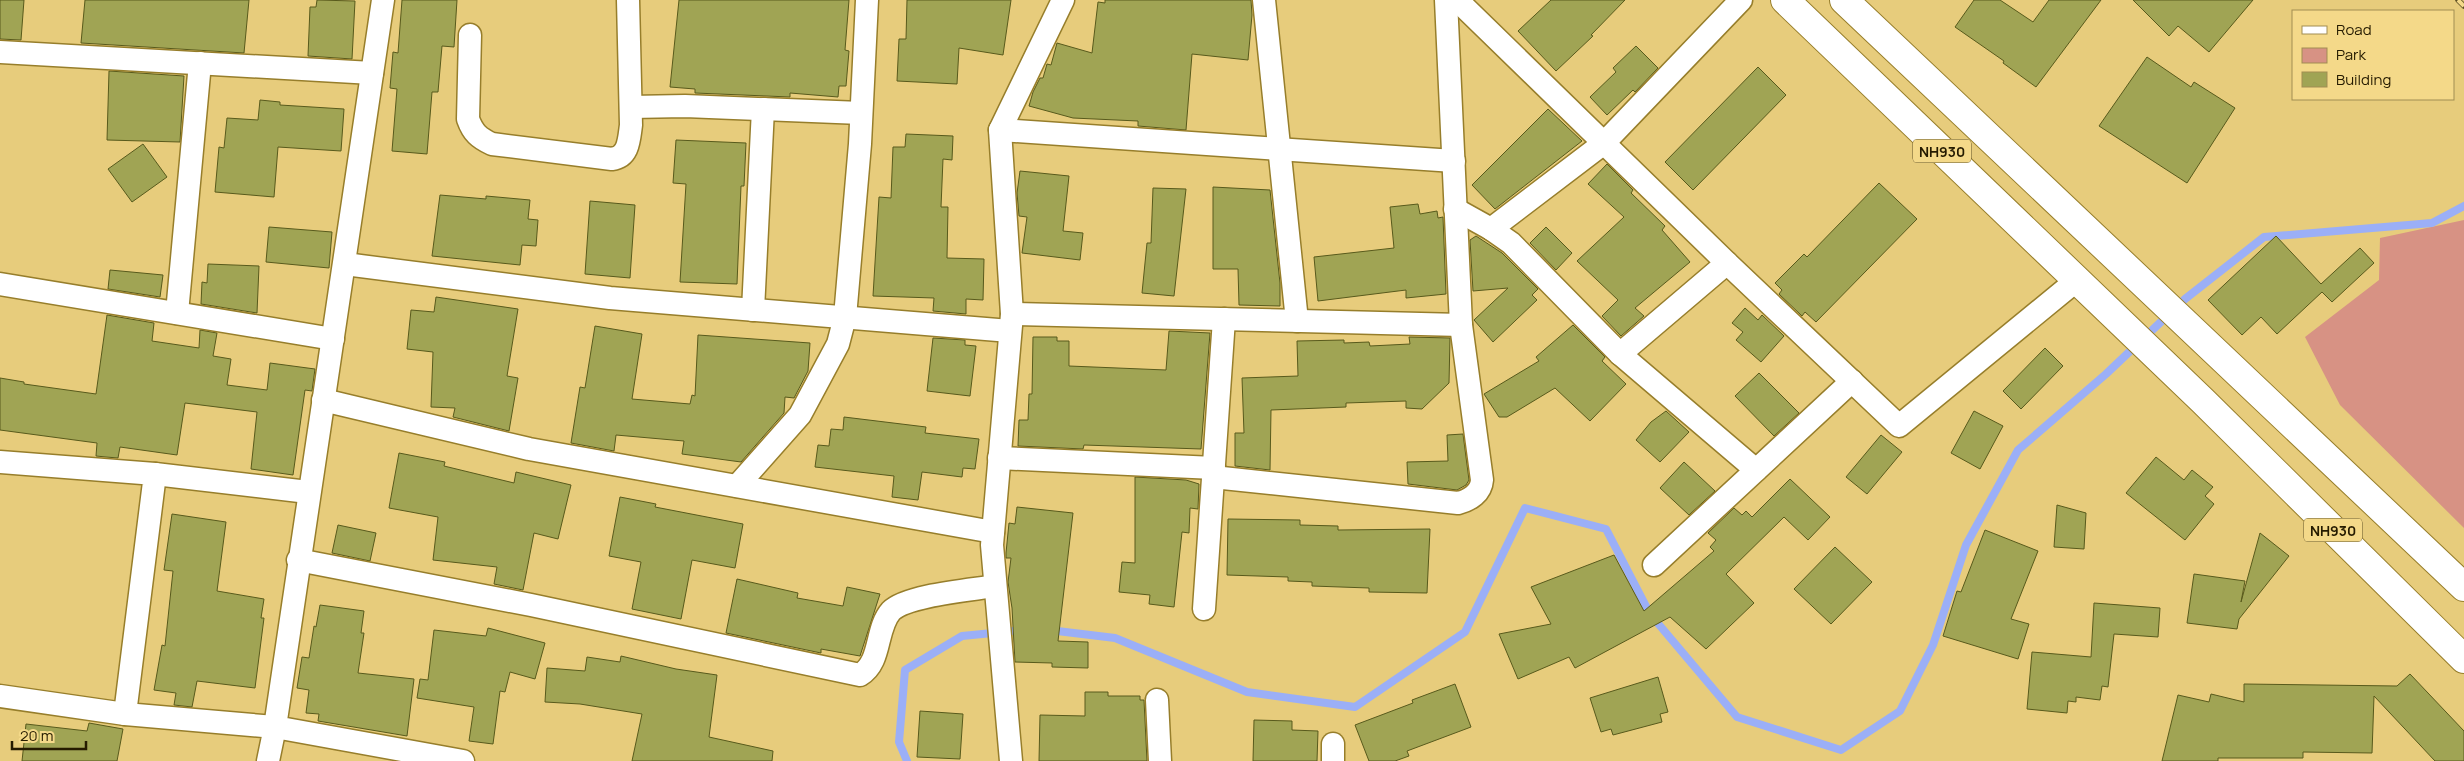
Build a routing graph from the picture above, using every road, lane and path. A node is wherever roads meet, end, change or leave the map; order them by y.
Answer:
1 (383, 0) edge
2 (628, 0) edge
3 (867, 0) edge
4 (1063, 0) edge
5 (1264, 0) edge
6 (1446, 0) edge
7 (1457, 0) edge
8 (1741, 0) edge
9 (1785, 0) edge
10 (1844, 0) edge
11 (470, 35) dead end
12 (0, 52) edge
13 (200, 63) junction
14 (372, 73) junction
15 (631, 107) junction
16 (763, 109) junction
17 (861, 113) junction
18 (1000, 130) junction
19 (1604, 143) junction
20 (1278, 150) junction
21 (1454, 161) junction
22 (1455, 209) junction
23 (1491, 229) junction
24 (1727, 263) junction
25 (344, 264) junction
26 (2077, 280) junction
27 (0, 284) edge
28 (752, 310) junction
29 (177, 313) junction
30 (845, 317) junction
31 (1224, 319) junction
32 (1297, 321) junction
33 (1011, 322) junction
34 (1461, 325) junction
35 (332, 339) junction
36 (1620, 354) junction
37 (1852, 381) junction
38 (323, 400) junction
39 (999, 458) junction
40 (0, 462) edge
41 (1756, 470) junction
42 (1213, 473) junction
43 (154, 474) junction
44 (737, 486) junction
45 (308, 492) junction
46 (993, 532) junction
47 (298, 560) junction
48 (1654, 565) dead end
49 (2464, 587) edge
50 (996, 596) junction
51 (1204, 608) dead end
52 (2464, 659) edge
53 (0, 696) edge
54 (1157, 700) dead end
55 (126, 714) junction
56 (275, 727) junction
57 (268, 761) edge
58 (463, 761) edge
59 (1011, 761) edge
60 (1160, 761) edge

1 - 14 street
2 - 15 street
3 - 17 street
4 - 18 street
5 - 20 street
6 - 21 street
7 - 19 street
8 - 19 street
9 - 26 highway, NH930
10 - 49 highway, NH930
11 - 15 street
12 - 13 street
13 - 14 street
13 - 29 street
14 - 25 street
15 - 16 street
16 - 17 street
16 - 28 street
17 - 30 street
18 - 20 street
18 - 33 street
19 - 23 street
19 - 24 street
20 - 21 street
20 - 32 street
21 - 22 street
22 - 23 street
22 - 34 street
23 - 36 street
24 - 36 street
24 - 37 street
25 - 28 street
25 - 35 street
26 - 37 street
26 - 52 highway, NH930
27 - 29 street
28 - 30 street
29 - 35 street
30 - 33 street
30 - 44 street
31 - 32 street
31 - 33 street
31 - 42 street
32 - 34 street
33 - 39 street
34 - 42 street
35 - 38 street
36 - 41 street
37 - 41 street
38 - 44 street
38 - 45 street
39 - 42 street
39 - 46 street
40 - 43 street
41 - 48 street
42 - 51 street
43 - 45 street
43 - 55 street
44 - 46 street
45 - 47 street
46 - 50 street
47 - 50 street
47 - 56 street
50 - 59 street
53 - 55 street
54 - 60 street
55 - 56 street
56 - 57 street
56 - 58 street

